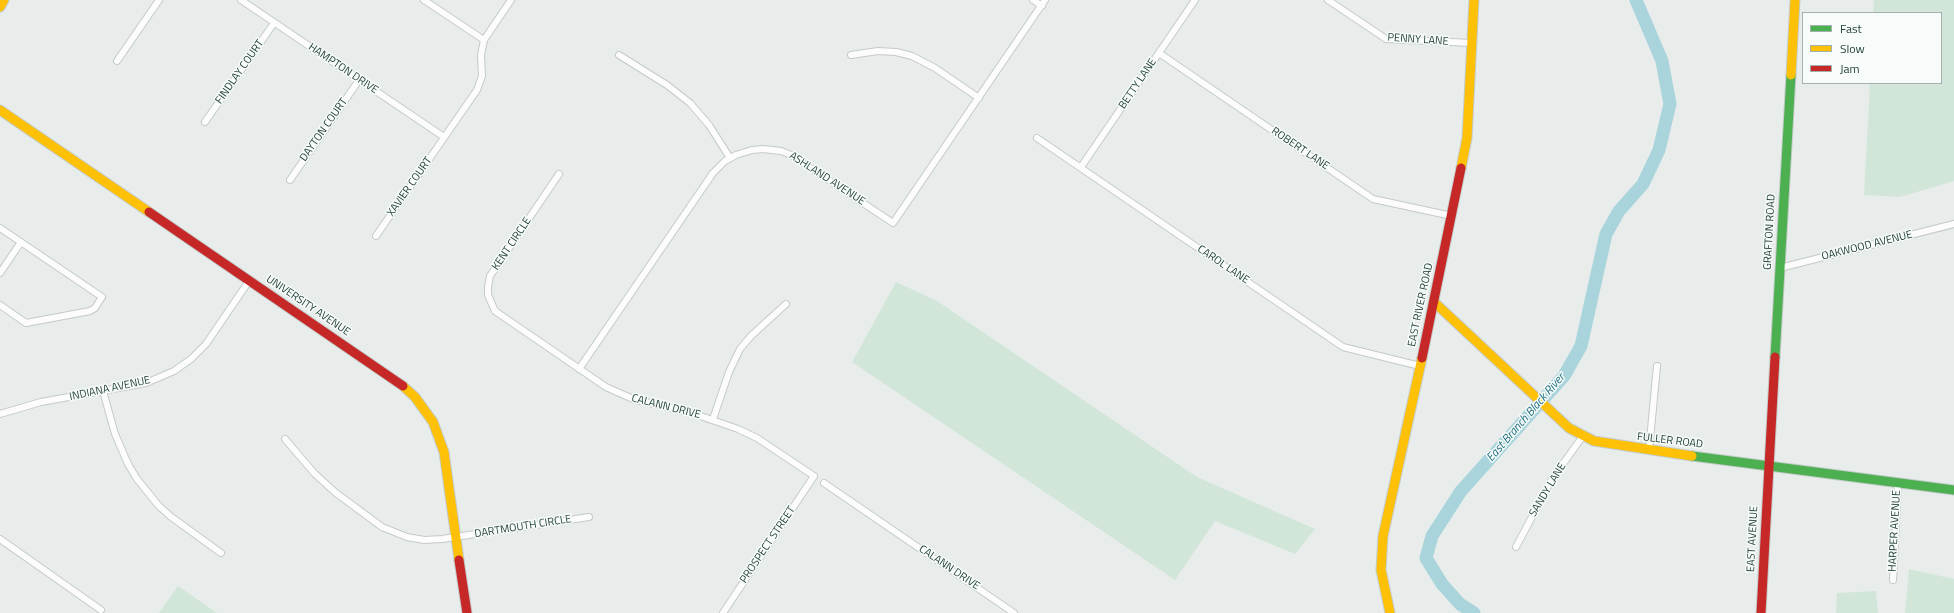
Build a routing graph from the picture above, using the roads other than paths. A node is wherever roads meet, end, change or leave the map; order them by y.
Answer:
1 (4, 0) edge
2 (159, 0) edge
3 (241, 0) edge
4 (424, 0) edge
5 (511, 0) edge
6 (1033, 0) edge
7 (1045, 0) edge
8 (1195, 0) edge
9 (1328, 0) edge
10 (1474, 0) edge
11 (1795, 0) edge
12 (0, 6) edge
13 (1042, 6) junction
14 (274, 23) junction
15 (484, 40) junction
16 (1472, 43) junction
17 (1159, 53) junction
18 (851, 55) dead end
19 (620, 56) dead end
20 (117, 61) dead end
21 (359, 80) junction
22 (979, 98) junction
23 (0, 110) edge
24 (206, 122) dead end
25 (444, 137) junction
26 (1037, 138) dead end
27 (730, 158) junction
28 (1081, 168) junction
29 (559, 174) dead end
30 (290, 180) dead end
31 (1452, 216) junction
32 (1954, 224) edge
33 (0, 228) edge
34 (376, 236) dead end
35 (21, 242) junction
36 (1780, 268) junction
37 (0, 273) edge
38 (249, 281) junction
39 (1434, 302) junction
40 (786, 304) dead end
41 (0, 305) edge
42 (502, 317) joint
43 (1420, 366) junction
44 (1657, 366) dead end
45 (578, 369) junction
46 (103, 391) junction
47 (0, 414) edge
48 (713, 419) junction
49 (1583, 436) junction
50 (285, 439) dead end
51 (1649, 450) junction
52 (1769, 466) junction
53 (814, 476) joint
54 (1898, 482) junction
55 (824, 483) dead end
56 (1954, 490) edge
57 (589, 517) dead end
58 (456, 537) junction
59 (0, 539) edge
60 (1516, 547) dead end
61 (221, 553) dead end
62 (1893, 580) dead end
63 (101, 610) dead end
64 (467, 613) edge
65 (723, 613) edge
66 (1014, 613) edge
67 (1390, 613) edge
68 (1761, 613) edge

1 - 12 street
2 - 20 street
3 - 14 street, HAMPTON DRIVE
4 - 15 street
5 - 15 street
6 - 13 street
7 - 13 street, ASHLAND AVENUE
8 - 17 street, BETTY LANE
9 - 16 street, PENNY LANE
10 - 16 street, EAST RIVER ROAD
11 - 36 street, GRAFTON ROAD
13 - 22 street, ASHLAND AVENUE
14 - 21 street, HAMPTON DRIVE
14 - 24 street, FINDLAY COURT
15 - 25 street, XAVIER COURT
16 - 31 street, EAST RIVER ROAD
17 - 28 street, BETTY LANE
17 - 31 street, ROBERT LANE
18 - 22 street
19 - 27 street
21 - 25 street, HAMPTON DRIVE
21 - 30 street, DAYTON COURT
22 - 27 street, ASHLAND AVENUE
23 - 38 street, UNIVERSITY AVENUE
25 - 34 street, XAVIER COURT
26 - 28 street, CAROL LANE
27 - 45 street, ASHLAND AVENUE
28 - 43 street, CAROL LANE
29 - 42 street, KENT CIRCLE
31 - 39 street, EAST RIVER ROAD
32 - 36 street, OAKWOOD AVENUE
33 - 35 street
35 - 37 street
35 - 41 street
36 - 52 street, GRAFTON ROAD
38 - 46 street, INDIANA AVENUE
38 - 58 street, UNIVERSITY AVENUE
39 - 43 street, EAST RIVER ROAD
39 - 49 street, FULLER ROAD
40 - 48 street
42 - 45 street, CALANN DRIVE
43 - 67 street, EAST RIVER ROAD
44 - 51 street
45 - 48 street, CALANN DRIVE
46 - 47 street, INDIANA AVENUE
46 - 61 street
48 - 53 street, CALANN DRIVE
49 - 51 street, FULLER ROAD
49 - 60 street, SANDY LANE
50 - 58 street, DARTMOUTH CIRCLE
51 - 52 street, FULLER ROAD
52 - 54 street, FULLER ROAD
52 - 68 street, EAST AVENUE
53 - 65 street, PROSPECT STREET
54 - 56 street, FULLER ROAD
54 - 62 street, HARPER AVENUE
55 - 66 street, CALANN DRIVE
57 - 58 street, DARTMOUTH CIRCLE
58 - 64 street, UNIVERSITY AVENUE
59 - 63 street

